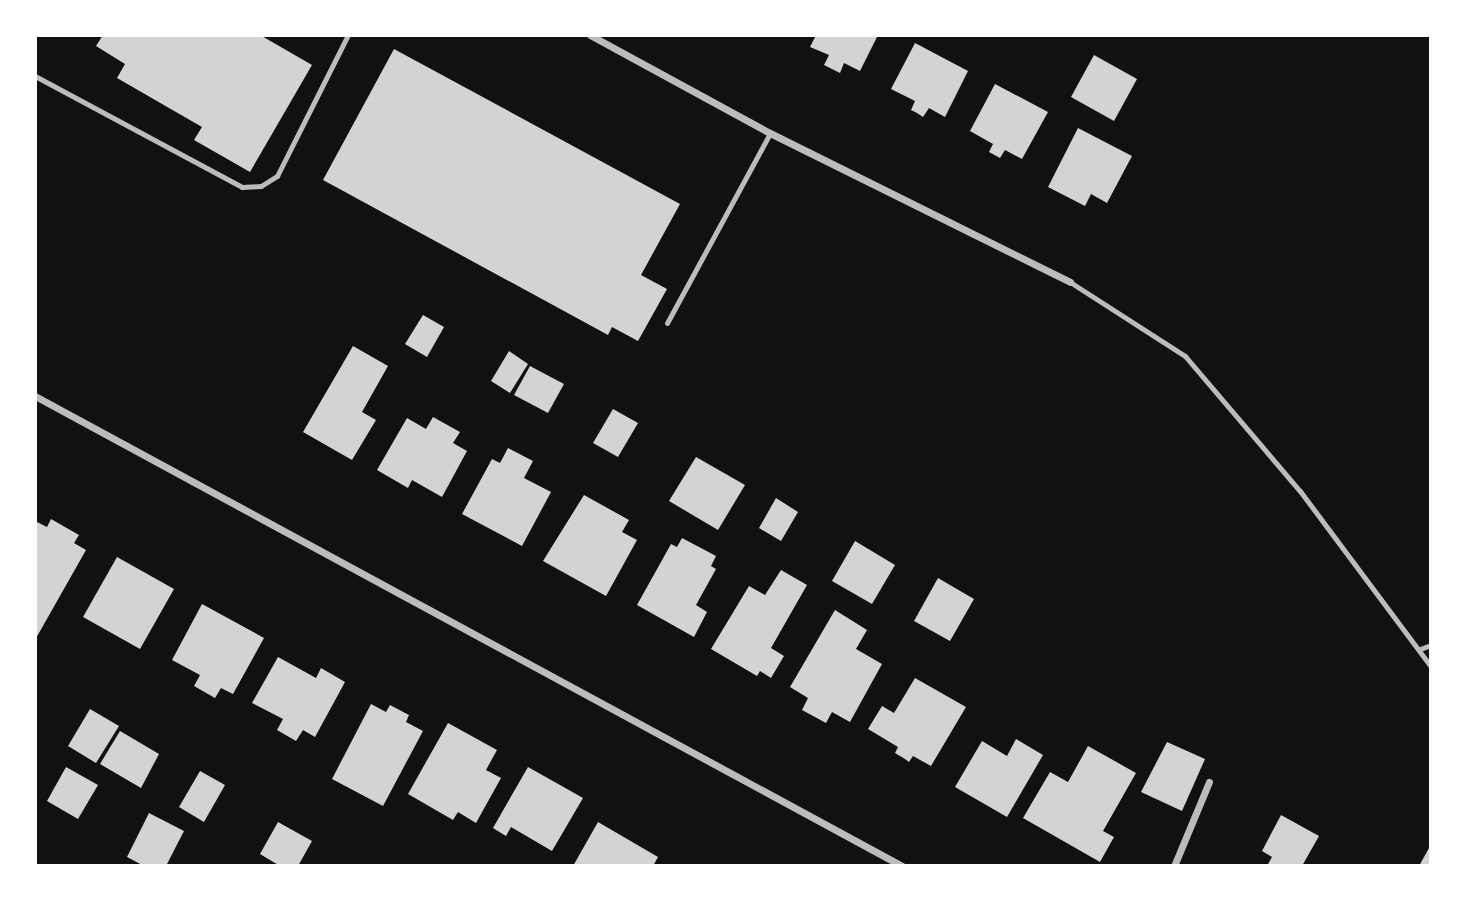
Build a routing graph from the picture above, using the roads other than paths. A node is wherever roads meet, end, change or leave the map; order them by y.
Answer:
1 (348, 35) edge
2 (590, 35) edge
3 (35, 76) edge
4 (770, 133) junction
5 (1070, 282) joint
6 (667, 323) dead end
7 (35, 396) edge
8 (1431, 645) edge
9 (1420, 649) junction
10 (1431, 667) edge
11 (1209, 782) dead end
12 (902, 866) edge
13 (1174, 866) edge

1 - 3 lane
2 - 4 street
4 - 5 street
4 - 6 lane
5 - 9 lane
7 - 12 street
8 - 9 lane
9 - 10 lane
11 - 13 street

